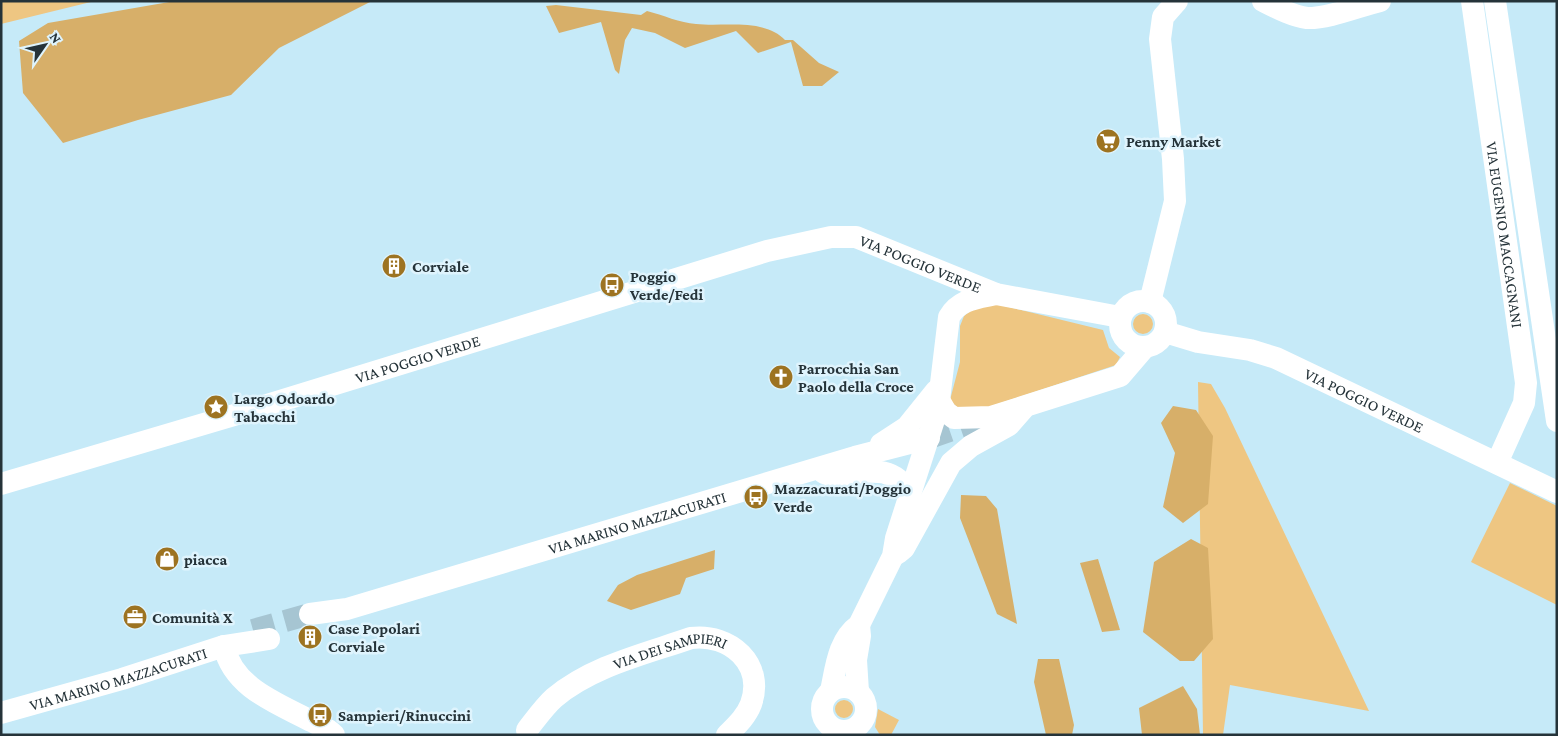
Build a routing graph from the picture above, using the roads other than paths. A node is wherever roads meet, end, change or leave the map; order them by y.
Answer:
1 (1177, 1) edge
2 (1380, 1) edge
3 (1472, 1) edge
4 (1495, 1) edge
5 (1275, 4) edge
6 (996, 294) junction
7 (1150, 302) junction
8 (1120, 317) junction
9 (1551, 331) edge
10 (1165, 332) junction
11 (1144, 348) junction
12 (940, 393) junction
13 (1025, 406) junction
14 (1557, 421) edge
15 (929, 438) junction
16 (855, 457) junction
17 (1498, 464) junction
18 (811, 470) junction
19 (1, 484) edge
20 (1557, 492) edge
21 (910, 495) junction
22 (894, 556) junction
23 (318, 618) tunnel mouth
24 (859, 625) junction
25 (831, 691) junction
26 (858, 692) junction
27 (1, 713) edge
28 (868, 726) edge
29 (527, 730) dead end
30 (849, 733) edge
31 (334, 735) edge
32 (727, 735) edge

1 - 7 street
2 - 5 street
3 - 17 street, VIA EUGENIO MACCAGNANI
4 - 9 street
6 - 8 street, VIA POGGIO VERDE
6 - 12 street
6 - 19 street, VIA POGGIO VERDE
7 - 8 street
7 - 10 street
8 - 11 street
9 - 14 street
10 - 11 street
10 - 17 street, VIA POGGIO VERDE
11 - 13 street
12 - 13 street
12 - 15 street
12 - 16 street
13 - 22 street
15 - 16 street, VIA MARINO MAZZACURATI
15 - 21 street
16 - 18 street, VIA MARINO MAZZACURATI
17 - 20 street, VIA POGGIO VERDE
18 - 21 street
18 - 23 street, VIA MARINO MAZZACURATI
21 - 22 street
22 - 24 street
24 - 25 street
24 - 26 street
25 - 26 street
25 - 30 street
26 - 28 street
27 - 31 street, VIA MARINO MAZZACURATI
28 - 30 street
29 - 32 street, VIA DEI SAMPIERI

